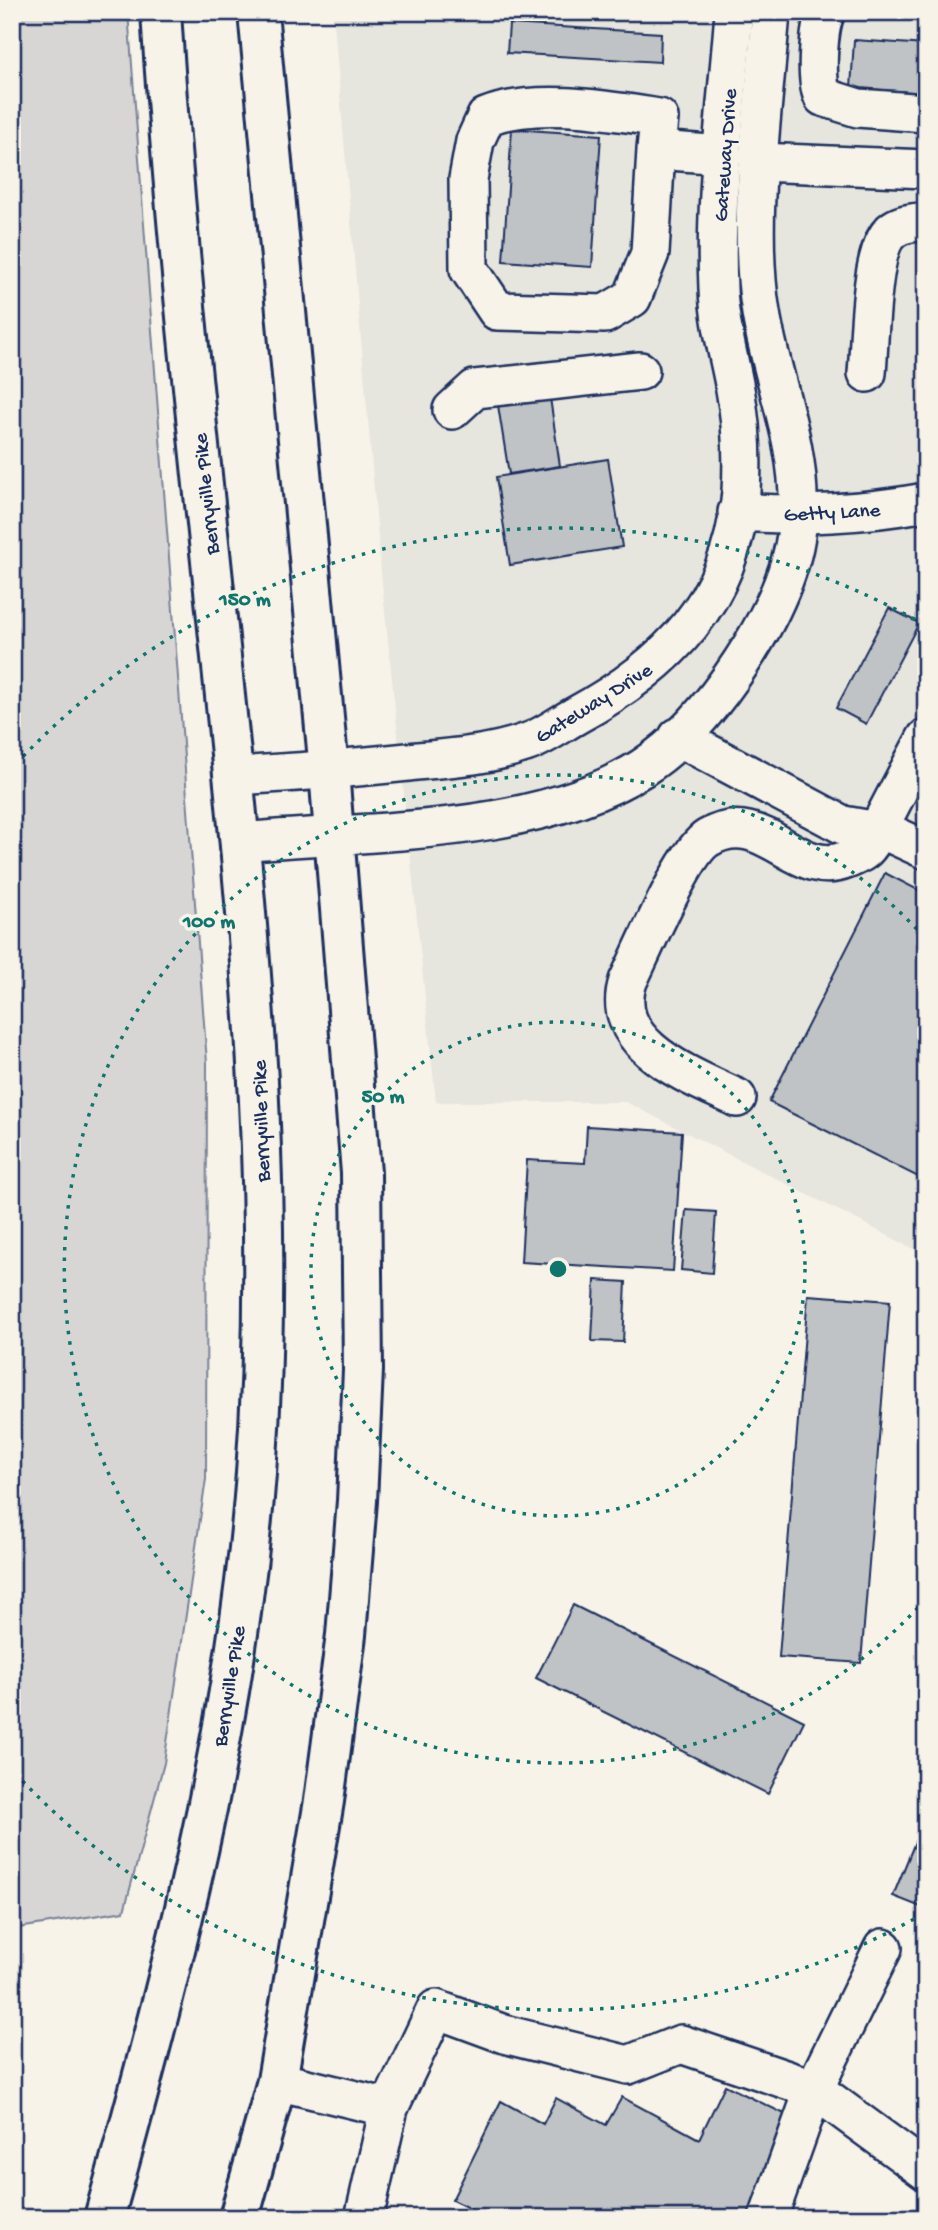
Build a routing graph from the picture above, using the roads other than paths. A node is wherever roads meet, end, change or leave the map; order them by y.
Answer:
1 (161, 12) edge
2 (258, 12) edge
3 (734, 12) edge
4 (771, 12) edge
5 (826, 12) edge
6 (926, 113) edge
7 (656, 150) junction
8 (723, 155) junction
9 (759, 162) junction
10 (926, 169) edge
11 (926, 222) edge
12 (640, 371) dead end
13 (867, 373) dead end
14 (452, 410) dead end
15 (926, 502) edge
16 (737, 512) junction
17 (799, 516) junction
18 (678, 737) junction
19 (926, 738) edge
20 (329, 771) junction
21 (233, 776) junction
22 (877, 831) junction
23 (335, 833) junction
24 (240, 842) junction
25 (926, 850) edge
26 (737, 1098) dead end
27 (883, 1948) dead end
28 (277, 2081) junction
29 (814, 2089) junction
30 (389, 2108) junction
31 (926, 2171) edge
32 (104, 2218) edge
33 (239, 2218) edge
34 (365, 2218) edge
35 (768, 2218) edge

1 - 21 highway, Berryville Pike
2 - 20 highway
3 - 8 street, Gateway Drive
4 - 9 street, Gateway Drive
5 - 6 street
7 - 7 street
7 - 8 street
8 - 16 street, Gateway Drive
9 - 10 street, Gateway Drive
9 - 17 street, Gateway Drive
11 - 13 street
12 - 14 street
15 - 17 street, Getty Lane
16 - 17 street, Getty Lane
16 - 20 street, Gateway Drive
17 - 18 street, Gateway Drive
18 - 22 street
18 - 23 street, Gateway Drive
19 - 22 street
20 - 21 street, Gateway Drive
20 - 23 highway
21 - 24 highway, Berryville Pike
22 - 25 street
22 - 26 street
23 - 24 street, Gateway Drive
23 - 28 highway
24 - 32 highway, Berryville Pike
27 - 29 street
28 - 30 street
28 - 33 highway
29 - 30 street
29 - 31 street
29 - 35 street
30 - 34 street

